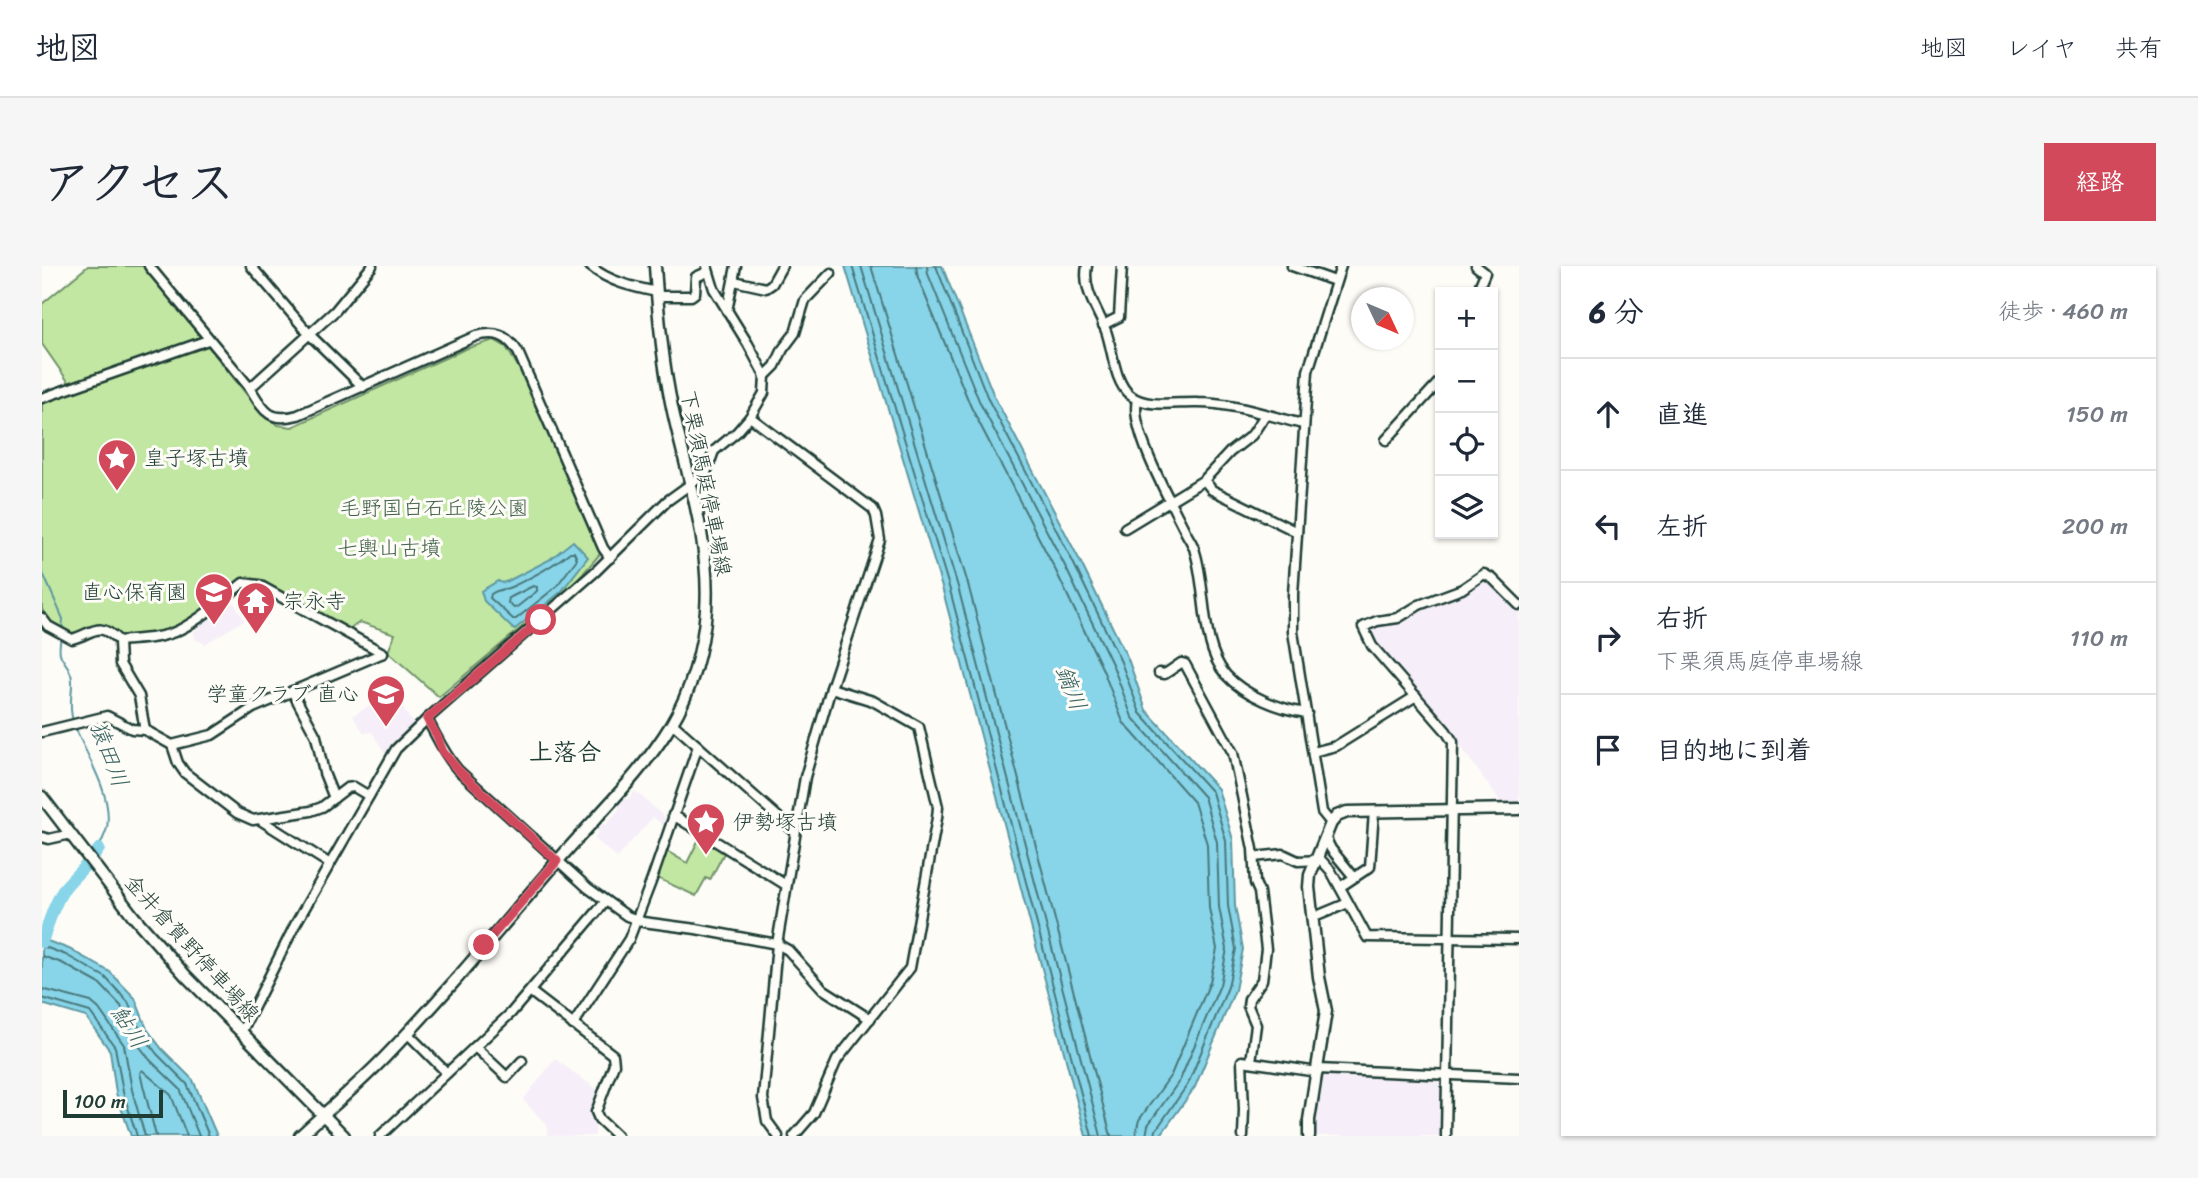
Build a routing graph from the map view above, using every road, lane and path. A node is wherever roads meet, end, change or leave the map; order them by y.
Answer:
1 (149, 266) edge
2 (251, 266) edge
3 (372, 266) edge
4 (590, 266) edge
5 (655, 266) edge
6 (736, 266) edge
7 (782, 266) edge
8 (1087, 266) edge
9 (1122, 266) edge
10 (1292, 266) edge
11 (1340, 266) edge
12 (1476, 266) edge
13 (707, 269) edge
14 (831, 273) dead end
15 (734, 281) junction
16 (1335, 281) junction
17 (1479, 287) edge
18 (657, 294) junction
19 (727, 311) junction
20 (1103, 325) junction
21 (310, 335) junction
22 (208, 340) junction
23 (765, 376) junction
24 (1435, 386) edge
25 (363, 387) junction
26 (250, 388) junction
27 (42, 398) edge
28 (1137, 400) junction
29 (1265, 415) junction
30 (750, 417) junction
31 (1303, 424) junction
32 (1386, 440) dead end
33 (1203, 480) junction
34 (690, 485) junction
35 (1170, 500) junction
36 (1125, 528) dead end
37 (1297, 532) junction
38 (610, 558) junction
39 (1519, 605) edge
40 (42, 618) edge
41 (119, 641) junction
42 (1159, 673) dead end
43 (831, 688) junction
44 (292, 691) junction
45 (1416, 696) junction
46 (1307, 713) junction
47 (427, 719) junction
48 (672, 723) junction
49 (145, 730) junction
50 (42, 732) edge
51 (172, 745) junction
52 (698, 746) junction
53 (1313, 752) junction
54 (369, 796) junction
55 (42, 797) edge
56 (334, 798) junction
57 (1451, 809) junction
58 (1519, 809) edge
59 (1374, 811) junction
60 (673, 815) junction
61 (262, 821) junction
62 (1331, 823) junction
63 (795, 832) junction
64 (71, 834) junction
65 (42, 837) edge
66 (1325, 837) junction
67 (1254, 857) junction
68 (1315, 859) junction
69 (557, 861) junction
70 (330, 864) junction
71 (1354, 877) junction
72 (786, 885) junction
73 (1340, 887) junction
74 (606, 901) junction
75 (1349, 903) junction
76 (1312, 918) junction
77 (636, 920) junction
78 (1449, 936) junction
79 (1519, 939) edge
80 (777, 944) junction
81 (531, 992) junction
82 (870, 1019) junction
83 (573, 1025) junction
84 (241, 1033) junction
85 (407, 1033) junction
86 (475, 1047) junction
87 (522, 1061) dead end
88 (1251, 1061) junction
89 (1318, 1071) junction
90 (447, 1073) junction
91 (1447, 1076) junction
92 (1519, 1078) edge
93 (323, 1115) junction
94 (300, 1136) edge
95 (344, 1136) edge
96 (380, 1136) edge
97 (617, 1136) edge
98 (778, 1136) edge
99 (794, 1136) edge
100 (1243, 1136) edge
101 (1309, 1136) edge
102 (1446, 1136) edge

1 - 22 street
2 - 21 street
3 - 21 street
4 - 18 street
5 - 18 main road, 下栗須馬庭停車場線
6 - 15 street
7 - 15 street
8 - 20 street
9 - 20 street
10 - 16 street
11 - 16 street
12 - 17 street
13 - 18 street
13 - 19 street
14 - 23 street
15 - 19 street
16 - 31 street
18 - 34 main road, 下栗須馬庭停車場線
19 - 23 street
20 - 28 street
21 - 25 street
21 - 26 street
22 - 26 street
22 - 27 street
23 - 30 street
24 - 32 street
25 - 26 street
25 - 38 street
28 - 29 street
28 - 35 street
29 - 31 street
29 - 33 street
30 - 34 street
30 - 43 street
31 - 37 street
33 - 35 street
33 - 37 street
34 - 38 street
34 - 48 main road, 下栗須馬庭停車場線
35 - 36 street
35 - 46 street
37 - 46 street
38 - 47 street
39 - 45 street
40 - 41 street
41 - 44 street
41 - 49 street
42 - 67 street
43 - 63 street
43 - 82 street
44 - 51 street
44 - 56 street
45 - 53 street
45 - 57 street
46 - 53 street
47 - 54 street
47 - 69 street
48 - 52 street
48 - 69 main road, 下栗須馬庭停車場線
49 - 50 street
49 - 51 street
51 - 61 street
52 - 60 street
52 - 63 street
53 - 62 street
54 - 56 street
54 - 70 street
55 - 64 main road, 金井倉賀野停車場線
56 - 61 street
57 - 58 main road
57 - 59 main road
57 - 78 street
59 - 62 main road
59 - 71 street
60 - 72 street
60 - 77 street
61 - 70 street
62 - 66 main road
63 - 72 street
64 - 65 street
64 - 84 main road, 金井倉賀野停車場線
66 - 68 main road
66 - 71 street
67 - 68 street
67 - 88 street
68 - 73 street
68 - 76 main road
69 - 74 street
69 - 85 main road, 下栗須馬庭停車場線
70 - 84 street
71 - 73 street
72 - 80 street
73 - 75 street
74 - 77 street
74 - 81 street
75 - 76 street
75 - 78 street
76 - 89 main road
77 - 80 street
77 - 83 street
78 - 79 street
78 - 91 street
80 - 82 street
80 - 98 street
81 - 83 street
81 - 86 street
82 - 99 street
83 - 97 street
84 - 93 main road, 金井倉賀野停車場線
85 - 90 street
85 - 93 main road, 下栗須馬庭停車場線
86 - 87 street
86 - 90 street
88 - 89 street
88 - 100 street
89 - 91 street
89 - 101 main road
90 - 96 street
91 - 92 street
91 - 102 street
93 - 94 main road, 下栗須馬庭停車場線
93 - 95 main road, 金井倉賀野停車場線

